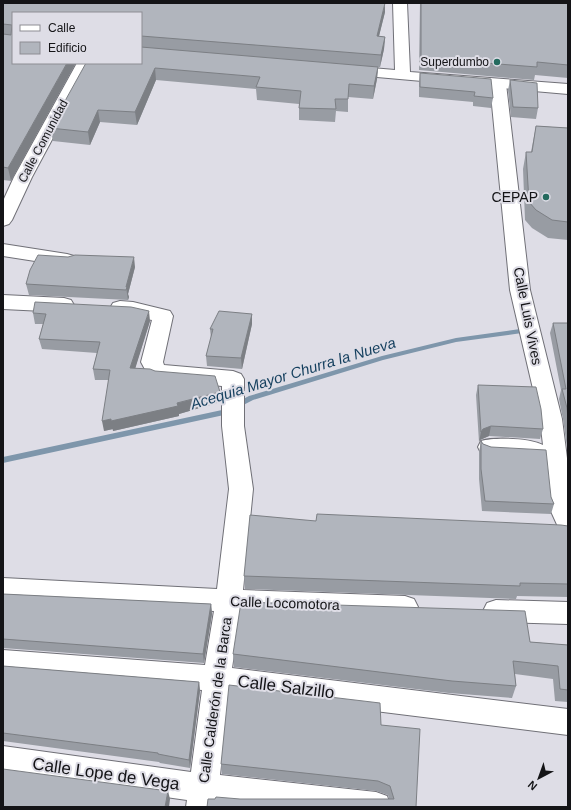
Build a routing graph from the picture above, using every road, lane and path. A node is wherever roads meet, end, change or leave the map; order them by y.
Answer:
1 (400, 3) edge
2 (84, 64) edge
3 (330, 70) edge
4 (403, 75) junction
5 (498, 84) junction
6 (568, 89) edge
7 (10, 189) edge
8 (4, 214) edge
9 (3, 250) edge
10 (70, 260) edge
11 (3, 302) edge
12 (79, 306) edge
13 (102, 307) edge
14 (559, 419) edge
15 (489, 447) edge
16 (555, 451) junction
17 (566, 516) edge
18 (544, 526) edge
19 (3, 589) edge
20 (229, 601) junction
21 (426, 608) edge
22 (473, 610) edge
23 (568, 613) edge
24 (3, 662) edge
25 (217, 679) junction
26 (568, 722) edge
27 (3, 760) edge
28 (202, 797) edge
29 (376, 807) edge

1 - 4 street
2 - 7 street, Calle Comunidad
3 - 4 street
4 - 5 street
5 - 6 street
5 - 14 street, Calle Luis Vives
7 - 8 street, Calle Comunidad
9 - 10 street
11 - 12 street
13 - 20 street, Calle Calderón de la Barca
14 - 16 street, Calle Luis Vives
15 - 16 street
16 - 17 street, Calle Luis Vives
17 - 18 street
19 - 20 street, Calle Locomotora
20 - 21 street, Calle Locomotora
20 - 25 street, Calle Calderón de la Barca
22 - 23 street
24 - 25 street, Calle Salzillo
25 - 26 street, Calle Salzillo
25 - 28 street, Calle Calderón de la Barca
27 - 28 street, Calle Lope de Vega
28 - 29 street, Calle Lope de Vega

